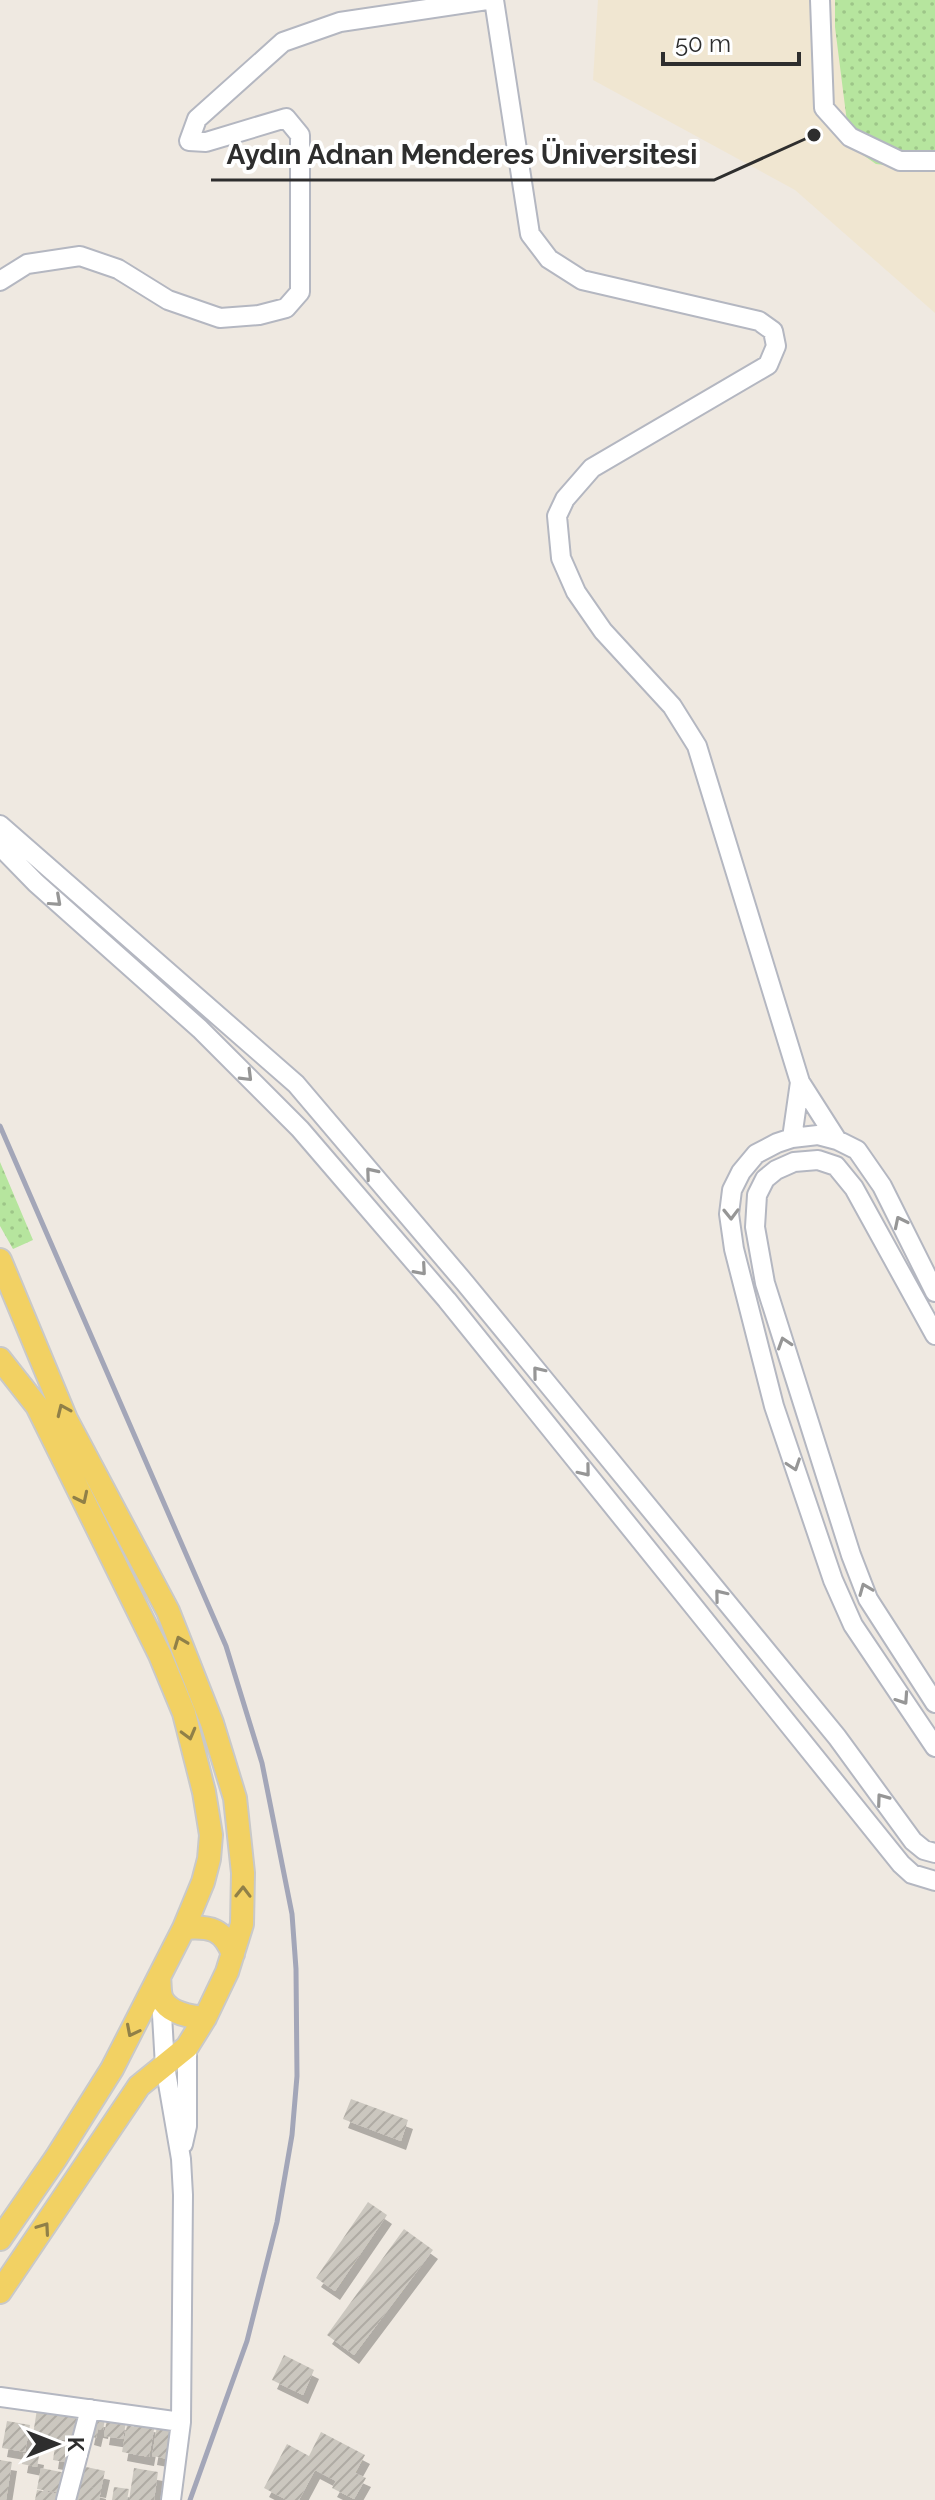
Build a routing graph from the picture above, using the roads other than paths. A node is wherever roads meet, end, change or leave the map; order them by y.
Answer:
1 (487, 0) edge
2 (494, 0) edge
3 (820, 0) edge
4 (935, 161) edge
5 (0, 281) edge
6 (0, 825) edge
7 (0, 846) edge
8 (800, 1082) junction
9 (792, 1138) junction
10 (837, 1140) junction
11 (0, 1260) edge
12 (935, 1292) edge
13 (935, 1335) edge
14 (0, 1359) edge
15 (935, 1703) edge
16 (935, 1747) edge
17 (935, 1853) edge
18 (935, 1881) edge
19 (184, 1928) junction
20 (233, 1954) junction
21 (160, 1988) junction
22 (205, 2018) junction
23 (187, 2047) junction
24 (165, 2066) junction
25 (181, 2159) junction
26 (0, 2239) edge
27 (0, 2292) edge
28 (0, 2397) edge
29 (90, 2409) junction
30 (181, 2422) junction
31 (66, 2500) edge
32 (171, 2500) edge

1 - 5 street
2 - 8 street
3 - 4 street
17 -> 6 street
7 -> 18 street
8 - 9 street
8 - 10 street
9 - 10 street
9 -> 16 street
12 -> 10 street
20 -> 11 main road
15 -> 13 street
14 -> 19 main road
19 - 20 main road
19 - 21 main road
20 - 22 main road
21 - 22 main road
21 - 24 street
21 -> 26 main road
22 - 23 main road
23 - 24 main road
23 - 25 street
24 - 25 street
27 -> 24 main road
25 - 30 street
28 - 29 street
29 - 30 street
29 - 31 street
30 - 32 street

